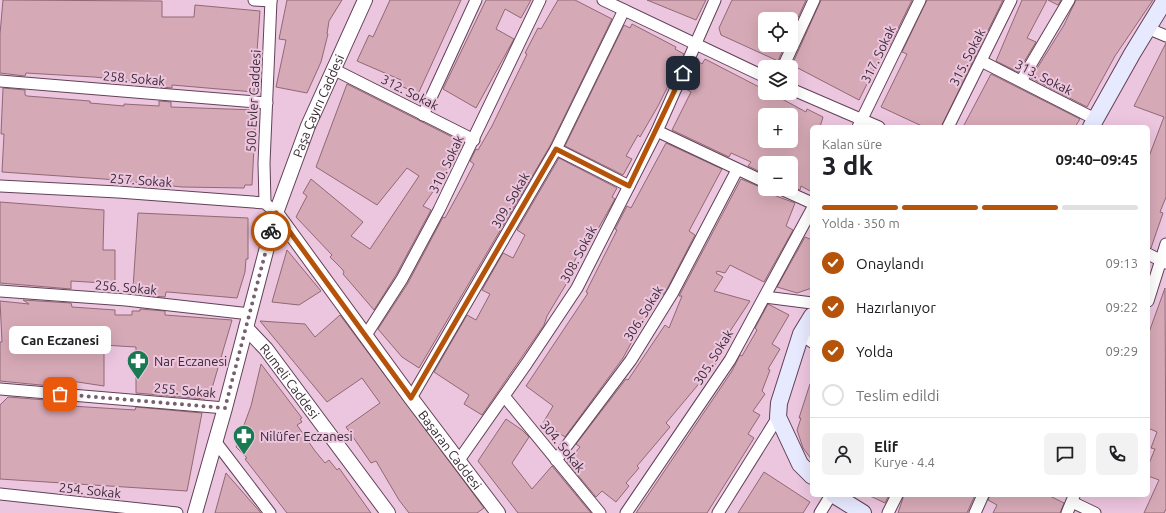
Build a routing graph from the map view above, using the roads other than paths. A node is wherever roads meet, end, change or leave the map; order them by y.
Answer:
1 (254, 0) edge
2 (365, 0) edge
3 (476, 0) edge
4 (540, 0) edge
5 (603, 0) edge
6 (715, 0) edge
7 (814, 0) edge
8 (920, 0) edge
9 (1011, 0) edge
10 (1069, 0) edge
11 (1165, 0) edge
12 (271, 1) edge
13 (624, 10) junction
14 (1148, 28) junction
15 (1166, 36) edge
16 (696, 45) junction
17 (786, 60) edge
18 (981, 61) junction
19 (333, 68) junction
20 (758, 74) edge
21 (0, 81) edge
22 (1021, 81) junction
23 (798, 92) edge
24 (267, 103) junction
25 (423, 114) junction
26 (860, 123) edge
27 (1093, 123) edge
28 (949, 125) edge
29 (657, 131) junction
30 (474, 140) junction
31 (556, 149) junction
32 (737, 170) junction
33 (758, 179) edge
34 (0, 186) edge
35 (629, 186) junction
36 (796, 196) edge
37 (810, 202) edge
38 (270, 208) junction
39 (810, 213) edge
40 (1166, 244) edge
41 (1150, 255) edge
42 (1163, 262) edge
43 (0, 291) edge
44 (1150, 296) edge
45 (765, 297) junction
46 (810, 303) edge
47 (250, 314) junction
48 (810, 323) edge
49 (246, 328) junction
50 (366, 335) junction
51 (806, 338) edge
52 (0, 389) edge
53 (504, 396) junction
54 (411, 398) junction
55 (225, 408) junction
56 (778, 417) junction
57 (215, 441) junction
58 (459, 460) junction
59 (556, 460) junction
60 (810, 474) edge
61 (0, 494) edge
62 (832, 497) edge
63 (836, 497) edge
64 (896, 497) edge
65 (982, 497) edge
66 (1073, 498) edge
67 (177, 513) edge
68 (195, 513) edge
69 (270, 513) edge
70 (388, 513) edge
71 (498, 513) edge
72 (600, 513) edge
73 (626, 513) edge
74 (718, 513) edge
75 (820, 513) edge
76 (863, 513) edge
77 (888, 513) edge
78 (974, 513) edge
79 (1067, 513) edge
80 (1095, 513) edge

1 - 12 street
2 - 19 street, Paşa Çayırı Caddesi
3 - 25 street
4 - 30 street, 310. Sokak
5 - 13 street
6 - 16 street, 308. Sokak
7 - 17 street
8 - 26 street, 317. Sokak
9 - 18 street, 315. Sokak
10 - 22 street
11 - 14 main road
12 - 24 street, 500 Evler Caddesi
13 - 16 street
13 - 31 street, 309. Sokak
14 - 15 street
14 - 27 main road
16 - 20 street
16 - 29 street, 308. Sokak
18 - 22 street, 313. Sokak
18 - 28 street, 315. Sokak
19 - 25 street, 312. Sokak
19 - 38 street, Paşa Çayırı Caddesi
21 - 24 street, 258. Sokak
22 - 27 street, 313. Sokak
23 - 26 street
24 - 38 street, 500 Evler Caddesi
25 - 30 street, 312. Sokak
29 - 32 street
29 - 35 street, 308. Sokak
30 - 50 street, 310. Sokak
31 - 35 street
31 - 54 street, 309. Sokak
32 - 33 street
32 - 59 street, 306. Sokak
34 - 38 street, 257. Sokak
35 - 53 street, 308. Sokak
36 - 37 street
38 - 47 street, Paşa Çayırı Caddesi
38 - 50 street, Başaran Caddesi
39 - 45 street, 305. Sokak
40 - 42 street
41 - 42 street
42 - 44 street
43 - 47 street, 256. Sokak
45 - 46 street
45 - 73 street, 305. Sokak
47 - 49 street, Paşa Çayırı Caddesi
48 - 51 main road
49 - 55 street, Paşa Çayırı Caddesi
49 - 70 street, Rumeli Caddesi
50 - 54 street, Başaran Caddesi
51 - 56 main road
52 - 55 street, 255. Sokak
53 - 58 street, 308. Sokak
53 - 59 street, 304. Sokak
54 - 58 street, Başaran Caddesi
55 - 57 street, Paşa Çayırı Caddesi
56 - 60 main road
56 - 74 street
57 - 68 street, Paşa Çayırı Caddesi
57 - 69 street
58 - 71 street, Başaran Caddesi
59 - 72 street, 304. Sokak
61 - 67 street, 254. Sokak
62 - 75 street
63 - 76 main road
64 - 77 street
65 - 78 street
66 - 79 street
66 - 80 street

